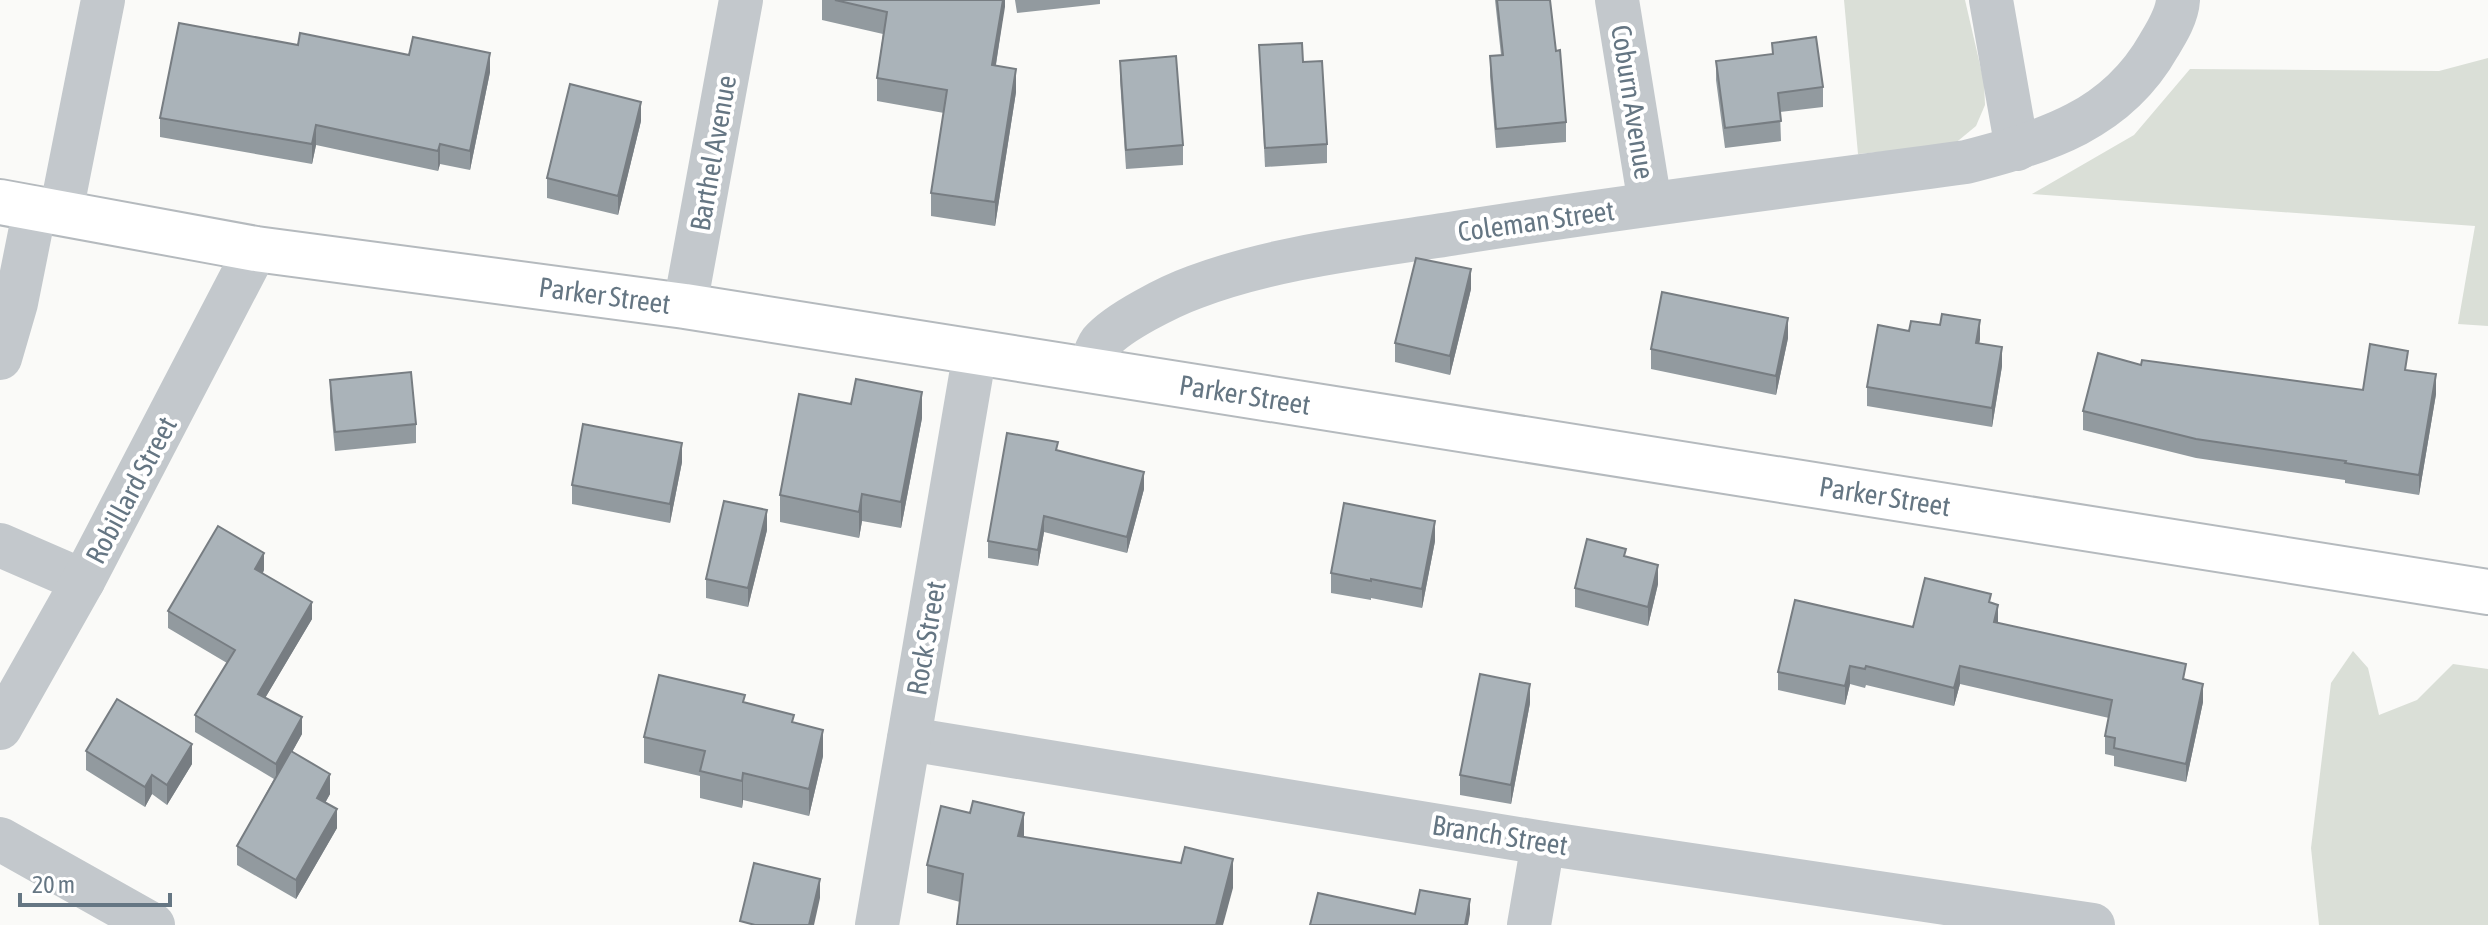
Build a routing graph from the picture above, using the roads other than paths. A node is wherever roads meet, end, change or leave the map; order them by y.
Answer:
1 (103, 0) edge
2 (741, 0) edge
3 (1617, 0) edge
4 (1991, 0) edge
5 (2189, 2) edge
6 (2017, 149) junction
7 (1650, 204) junction
8 (32, 207) edge
9 (256, 249) junction
10 (685, 306) junction
11 (975, 352) junction
12 (0, 358) edge
13 (1090, 370) junction
14 (0, 545) edge
15 (83, 581) junction
16 (2488, 592) edge
17 (0, 728) edge
18 (909, 739) junction
19 (0, 839) edge
20 (1543, 843) junction
21 (153, 925) edge
22 (877, 925) edge
23 (1529, 925) edge
24 (2093, 925) edge

1 - 8 street
2 - 10 street, Barthel Avenue
3 - 7 street, Coburn Avenue
4 - 6 street
5 - 6 street, Coleman Street
6 - 7 street, Coleman Street
7 - 13 street, Coleman Street
8 - 9 main road, Parker Street
8 - 12 street
9 - 10 main road, Parker Street
9 - 15 street, Robillard Street
10 - 11 main road, Parker Street
11 - 13 main road, Parker Street
11 - 18 street, Rock Street
13 - 16 main road, Parker Street
14 - 15 street
15 - 17 street, Robillard Street
18 - 20 street, Branch Street
18 - 22 street, Rock Street
19 - 21 street
20 - 23 street
20 - 24 street, Branch Street

